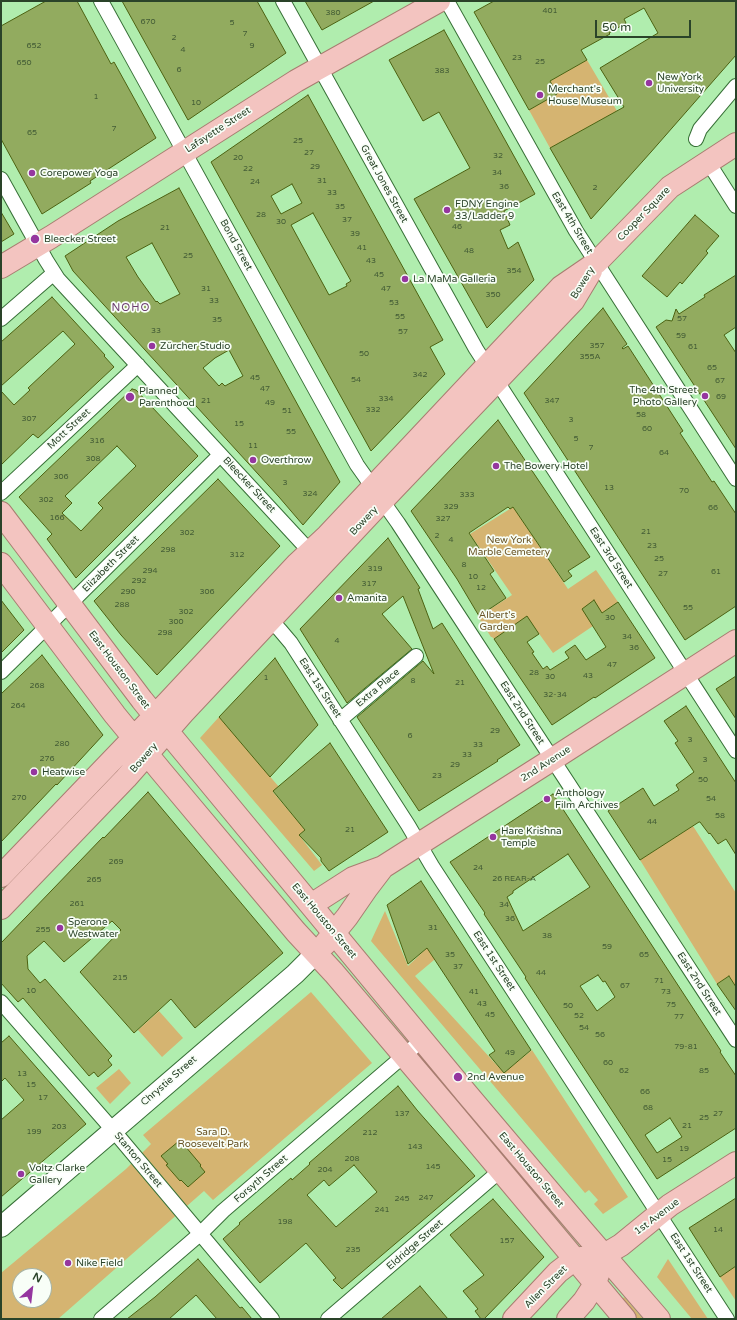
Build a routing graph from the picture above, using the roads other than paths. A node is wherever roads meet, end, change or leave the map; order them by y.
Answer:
1 (101, 1) edge
2 (283, 1) edge
3 (439, 1) edge
4 (446, 1) edge
5 (320, 67) junction
6 (736, 86) edge
7 (696, 139) dead end
8 (736, 144) edge
9 (184, 151) junction
10 (708, 162) junction
11 (1, 179) edge
12 (736, 206) edge
13 (38, 245) junction
14 (596, 263) junction
15 (1, 267) edge
16 (54, 274) junction
17 (1, 319) edge
18 (138, 365) junction
19 (492, 372) junction
20 (220, 454) junction
21 (736, 479) edge
22 (1, 493) edge
23 (378, 494) junction
24 (1, 513) edge
25 (316, 559) junction
26 (1, 564) edge
27 (70, 604) junction
28 (264, 613) junction
29 (48, 626) junction
30 (736, 641) edge
31 (416, 656) dead end
32 (1, 672) edge
33 (686, 673) junction
34 (340, 720) junction
35 (161, 723) junction
36 (133, 738) junction
37 (736, 751) edge
38 (147, 754) junction
39 (553, 759) junction
40 (419, 844) junction
41 (383, 867) junction
42 (1, 876) edge
43 (311, 905) junction
44 (1, 908) edge
45 (334, 933) junction
46 (316, 953) junction
47 (1, 1002) edge
48 (422, 1040) junction
49 (736, 1040) edge
50 (404, 1056) junction
51 (113, 1130) junction
52 (736, 1164) edge
53 (501, 1170) junction
54 (659, 1214) junction
55 (1, 1227) edge
56 (200, 1234) junction
57 (604, 1255) junction
58 (575, 1259) junction
59 (595, 1284) junction
60 (101, 1319) edge
61 (272, 1319) edge
62 (328, 1319) edge
63 (514, 1319) edge
64 (568, 1319) edge
65 (625, 1319) edge
66 (659, 1319) edge
67 (727, 1319) edge

1 - 9 street, Bond Street
2 - 5 street, Great Jones Street
3 - 5 main road, Lafayette Street
4 - 14 street, East 4th Street
5 - 9 main road, Lafayette Street
5 - 19 street, Great Jones Street
6 - 7 street
8 - 10 main road, Cooper Square
9 - 13 main road, Lafayette Street
9 - 23 street, Bond Street
10 - 12 street
10 - 14 main road, Cooper Square
11 - 13 street, Bleecker Street
13 - 15 main road, Lafayette Street
13 - 16 street, Bleecker Street
14 - 19 main road, Bowery
14 - 21 street, East 4th Street
16 - 17 street
16 - 18 street, Bleecker Street
18 - 20 street, Bleecker Street
18 - 22 street, Mott Street
19 - 23 main road, Bowery
19 - 33 street, East 3rd Street
20 - 25 street, Bleecker Street
20 - 27 street, Elizabeth Street
23 - 25 main road, Bowery
23 - 39 street, East 2nd Street
24 - 27 main road, East Houston Street
25 - 28 main road, Bowery
26 - 29 main road
27 - 29 street, Elizabeth Street
27 - 35 main road, East Houston Street
28 - 34 street, East 1st Street
28 - 35 main road, Bowery
29 - 32 street, Elizabeth Street
29 - 36 main road
30 - 33 main road, 2nd Avenue
31 - 34 street, Extra Place
33 - 37 street, East 3rd Street
33 - 39 main road, 2nd Avenue
34 - 40 street, East 1st Street
35 - 36 main road, Bowery
35 - 38 main road, Bowery
35 - 43 main road, East Houston Street
36 - 38 main road
36 - 42 main road, Bowery
38 - 44 main road, Bowery
38 - 46 main road
39 - 40 main road, 2nd Avenue
39 - 49 street, East 2nd Street
40 - 41 main road, 2nd Avenue
40 - 54 street, East 1st Street
41 - 43 main road
41 - 45 main road, 2nd Avenue
43 - 45 main road, East Houston Street
45 - 46 main road, Chrystie Street
45 - 48 main road, East Houston Street
46 - 50 main road
46 - 51 main road, Chrystie Street
47 - 51 street, Stanton Street
48 - 50 street, Forsyth Street
48 - 57 main road, East Houston Street
50 - 53 main road
50 - 56 street, Forsyth Street
51 - 55 main road, Chrystie Street
51 - 56 street, Stanton Street
52 - 54 main road, 1st Avenue
53 - 58 main road
53 - 62 street, Eldridge Street
54 - 57 main road, 1st Avenue
54 - 67 street, East 1st Street
56 - 60 street, Forsyth Street
56 - 61 street, Stanton Street
57 - 58 main road, Allen Street
57 - 59 main road
57 - 66 main road, East Houston Street
58 - 59 main road
58 - 63 main road, Allen Street
59 - 64 main road
59 - 65 main road

